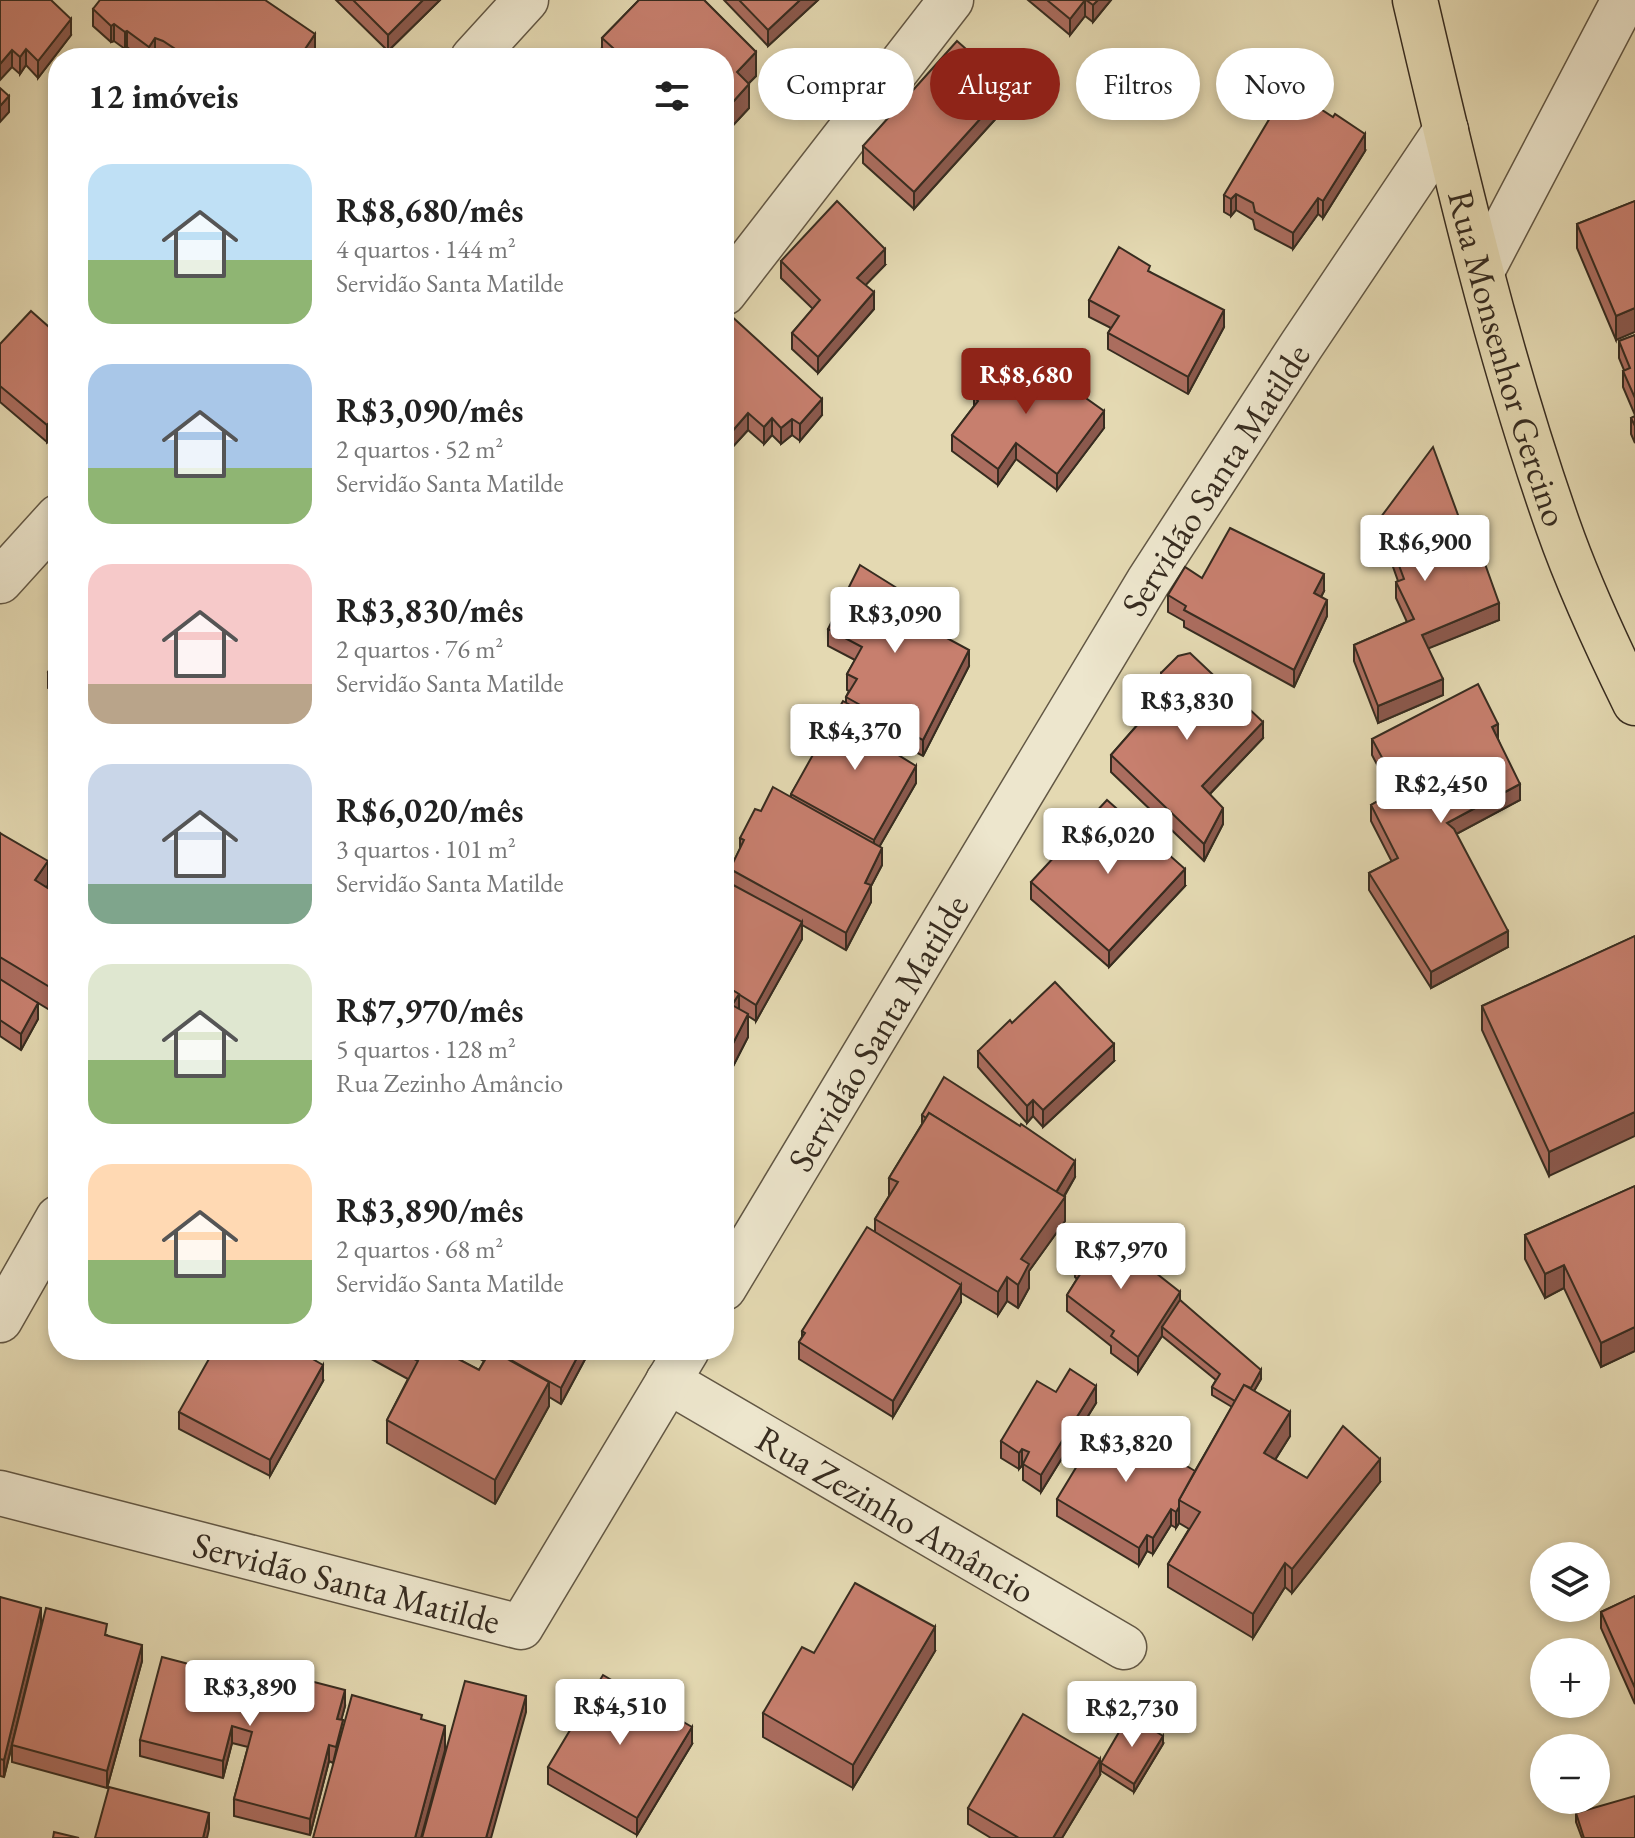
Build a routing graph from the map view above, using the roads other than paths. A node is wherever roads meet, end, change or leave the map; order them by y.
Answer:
1 (526, 0) edge
2 (951, 0) edge
3 (1415, 0) edge
4 (1624, 0) edge
5 (482, 48) edge
6 (1446, 130) junction
7 (1482, 271) junction
8 (734, 280) edge
9 (48, 528) edge
10 (0, 581) edge
11 (1635, 703) edge
12 (48, 1236) edge
13 (734, 1271) edge
14 (0, 1320) edge
15 (678, 1366) edge
16 (0, 1493) edge
17 (1124, 1647) dead end

1 - 5 street
2 - 8 street
3 - 6 main road, Rua Monsenhor Gercino
4 - 7 street
6 - 7 main road, Rua Monsenhor Gercino
6 - 13 street, Servidão Santa Matilde
7 - 11 main road, Rua Monsenhor Gercino
9 - 10 street
12 - 14 street
15 - 16 street, Servidão Santa Matilde
15 - 17 street, Rua Zezinho Amâncio

